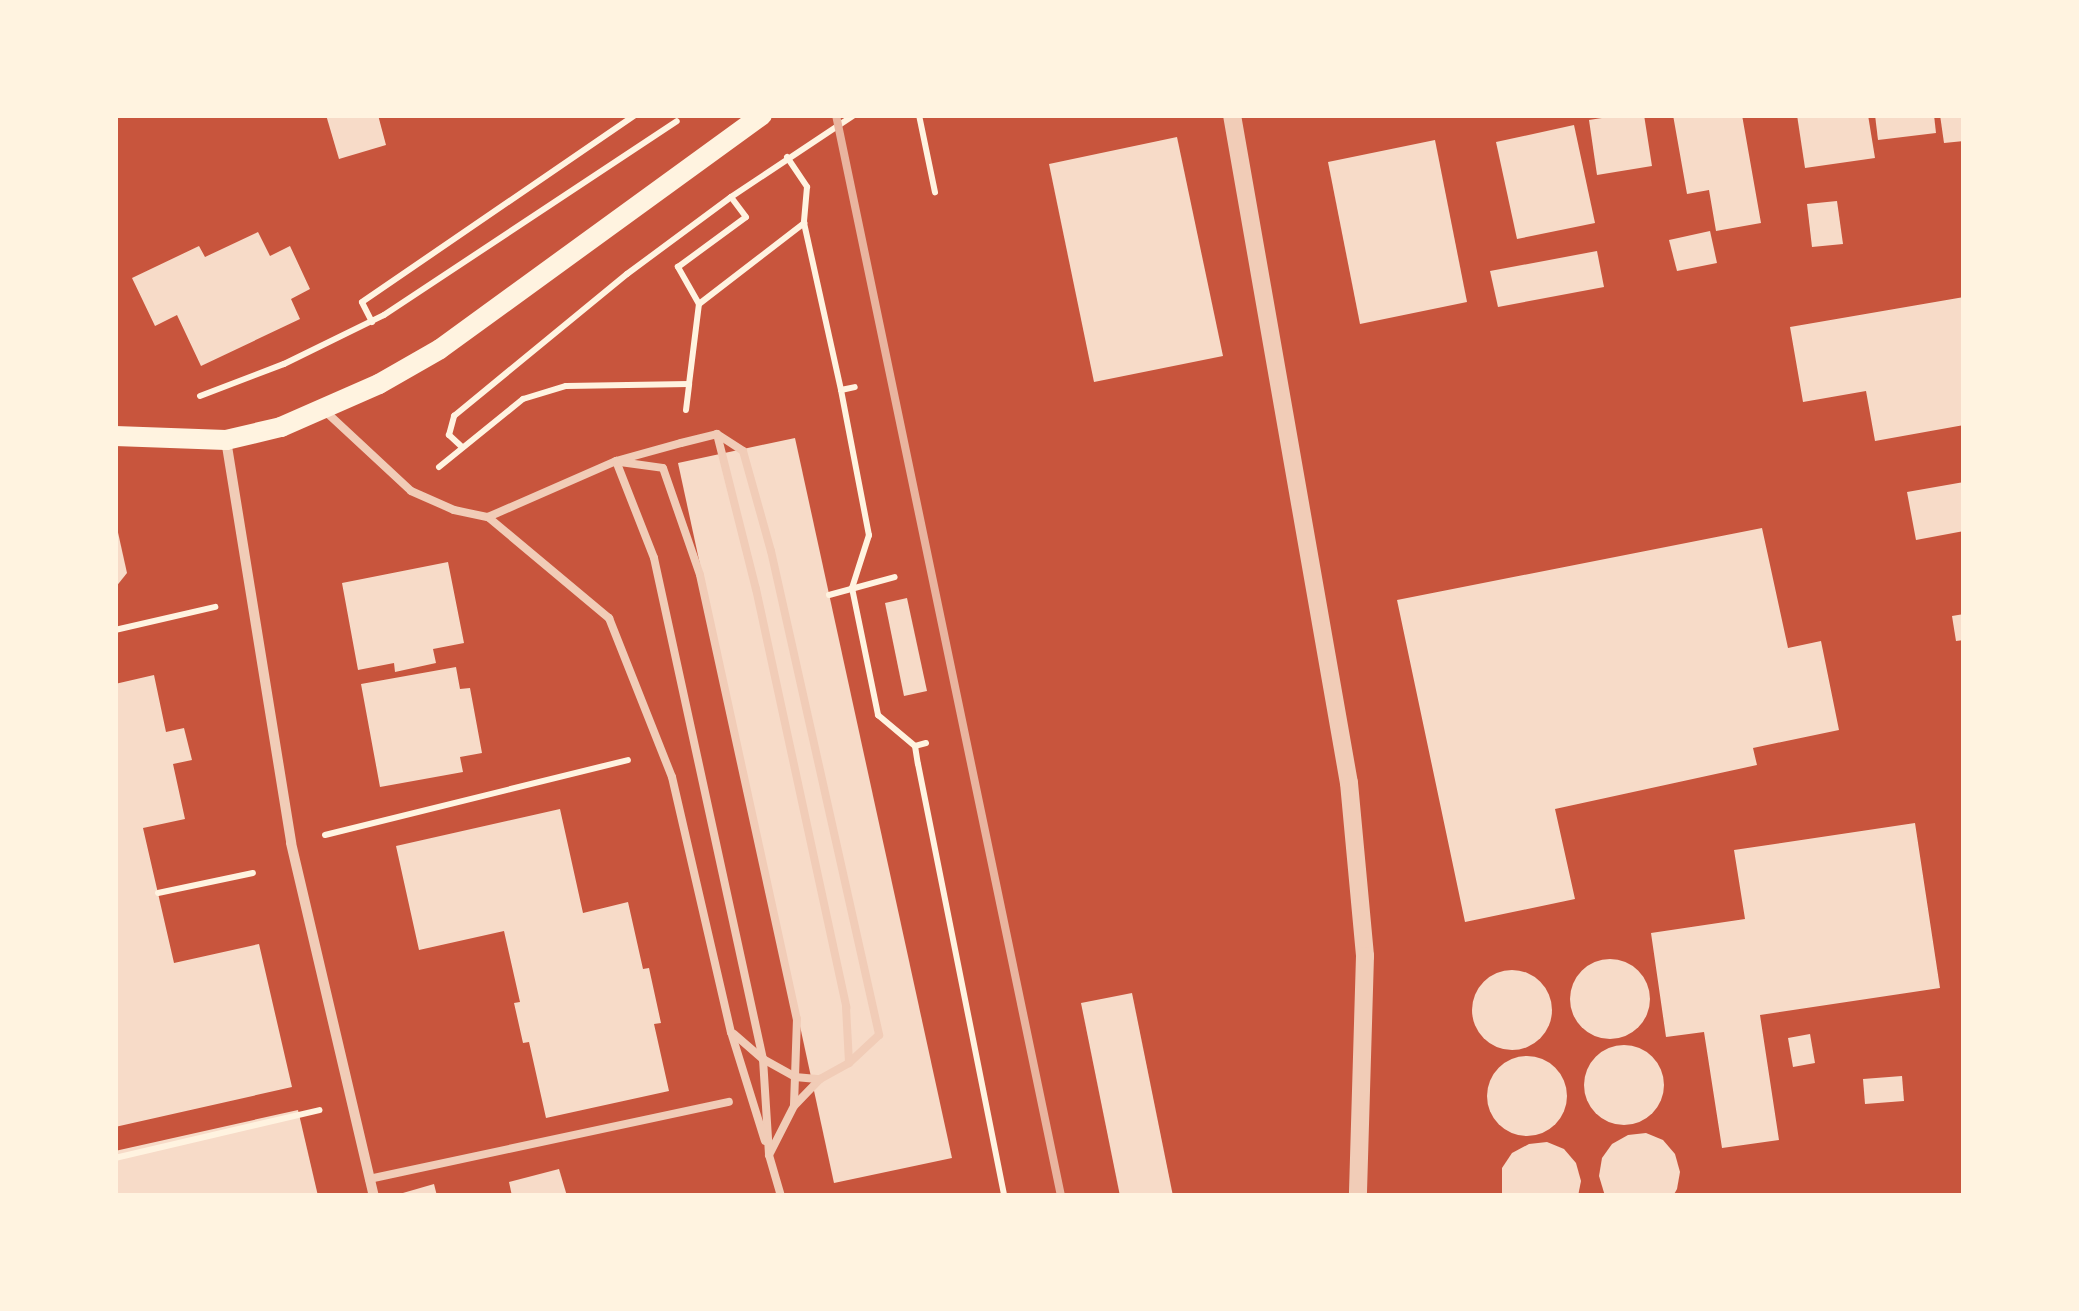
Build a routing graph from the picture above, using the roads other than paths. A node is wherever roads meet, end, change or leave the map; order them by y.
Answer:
1 (762, 115) edge
2 (1232, 115) edge
3 (324, 410) junction
4 (716, 434) junction
5 (115, 436) edge
6 (226, 440) junction
7 (616, 462) junction
8 (488, 517) junction
9 (731, 1032) junction
10 (763, 1060) junction
11 (850, 1062) junction
12 (795, 1076) junction
13 (820, 1079) junction
14 (729, 1102) dead end
15 (794, 1106) junction
16 (770, 1155) junction
17 (369, 1179) junction
18 (374, 1196) edge
19 (781, 1196) edge
20 (1358, 1196) edge

1 - 3 main road
2 - 20 street
3 - 6 main road
3 - 8 lane
4 - 7 lane
4 - 11 lane
4 - 11 lane
5 - 6 main road
6 - 17 street
7 - 8 lane
7 - 10 lane
7 - 12 lane
8 - 9 lane
9 - 10 lane
9 - 16 lane
10 - 12 lane
10 - 16 lane
11 - 13 lane
12 - 13 lane
12 - 15 lane
13 - 15 lane
14 - 17 lane
15 - 16 lane
16 - 19 lane
17 - 18 street

